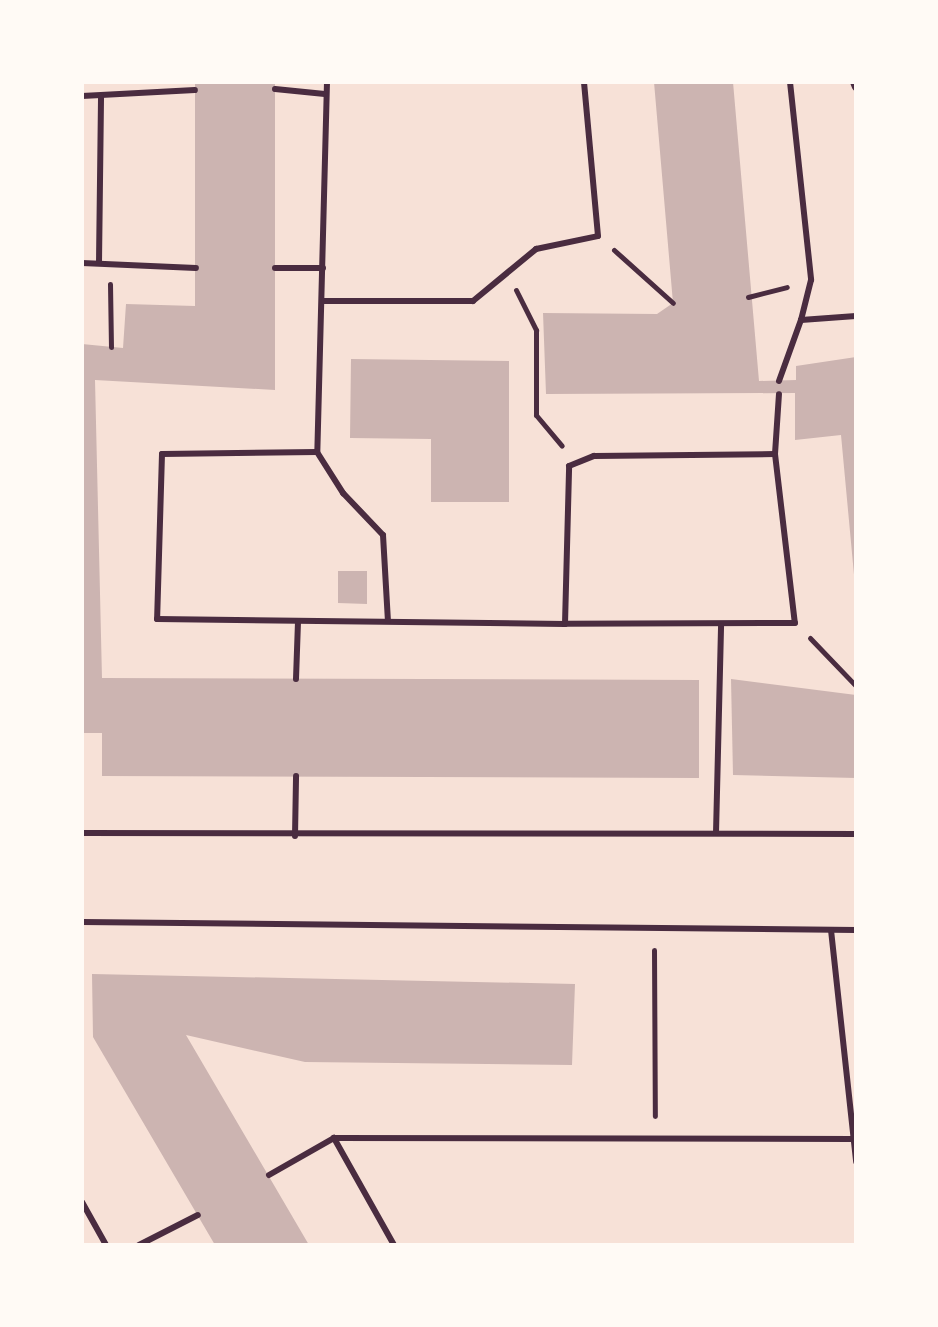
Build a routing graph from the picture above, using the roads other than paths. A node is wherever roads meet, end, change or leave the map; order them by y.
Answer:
1 (327, 82) edge
2 (584, 82) edge
3 (790, 82) edge
4 (275, 89) dead end
5 (195, 90) dead end
6 (325, 94) junction
7 (82, 96) edge
8 (101, 96) junction
9 (82, 263) edge
10 (99, 263) junction
11 (196, 268) dead end
12 (275, 268) dead end
13 (323, 268) junction
14 (324, 301) junction
15 (856, 316) edge
16 (801, 320) junction
17 (779, 381) dead end
18 (779, 394) dead end
19 (317, 452) junction
20 (775, 454) junction
21 (298, 621) junction
22 (388, 621) junction
23 (565, 624) junction
24 (721, 626) junction
25 (296, 679) dead end
26 (296, 776) dead end
27 (82, 833) edge
28 (716, 833) junction
29 (856, 834) edge
30 (295, 836) junction
31 (82, 922) edge
32 (831, 930) junction
33 (856, 930) edge
34 (334, 1138) junction
35 (853, 1139) junction
36 (856, 1162) edge
37 (269, 1175) dead end
38 (82, 1202) edge
39 (198, 1215) dead end
40 (106, 1245) edge
41 (139, 1245) edge
42 (394, 1245) edge

1 - 6 lane
2 - 14 lane
3 - 16 lane
4 - 6 lane
5 - 8 lane
6 - 13 lane
7 - 8 lane
8 - 10 lane
9 - 10 lane
10 - 11 lane
12 - 13 lane
13 - 14 lane
14 - 19 lane
15 - 16 lane
16 - 17 lane
18 - 20 lane
19 - 21 lane
19 - 22 lane
20 - 23 lane
20 - 24 lane
21 - 22 lane
21 - 25 lane
22 - 23 lane
23 - 24 lane
24 - 28 lane
26 - 30 lane
27 - 30 lane
28 - 29 lane
28 - 30 lane
31 - 32 lane
32 - 33 lane
32 - 35 lane
34 - 35 lane
34 - 37 lane
34 - 42 lane
35 - 36 lane
38 - 40 lane
39 - 41 lane

